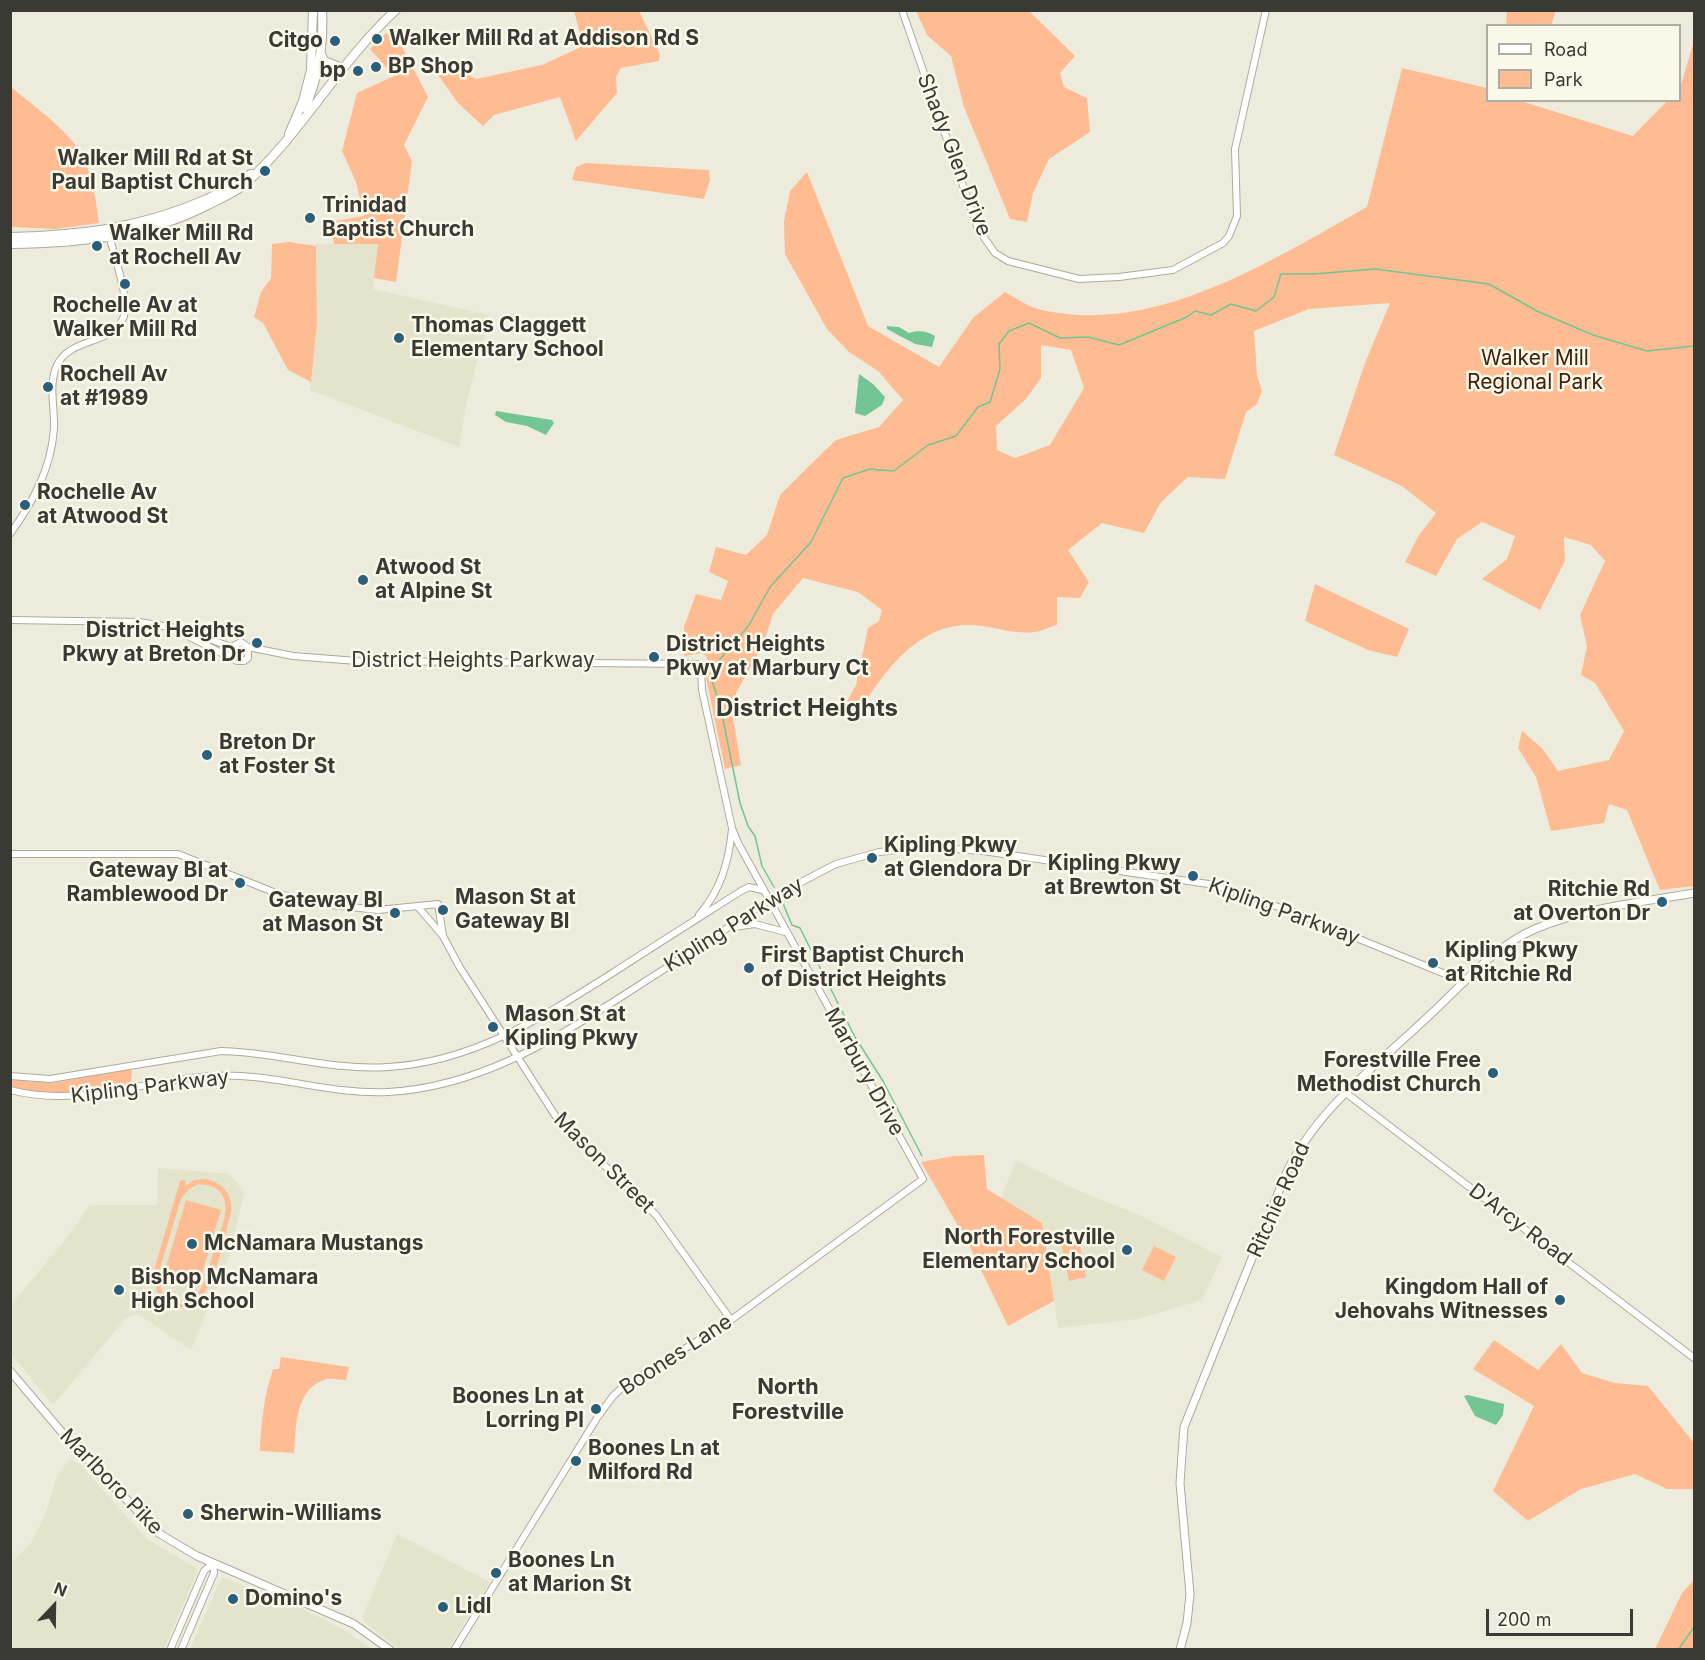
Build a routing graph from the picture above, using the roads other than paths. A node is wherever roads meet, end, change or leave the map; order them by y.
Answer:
1 (314, 10) edge
2 (322, 10) edge
3 (396, 10) edge
4 (902, 10) edge
5 (1266, 10) edge
6 (321, 54) junction
7 (342, 68) junction
8 (314, 71) junction
9 (291, 133) junction
10 (109, 234) junction
11 (10, 237) edge
12 (10, 244) edge
13 (10, 534) edge
14 (10, 620) edge
15 (169, 627) junction
16 (231, 647) junction
17 (248, 647) junction
18 (232, 658) junction
19 (698, 664) joint
20 (732, 828) junction
21 (10, 854) edge
22 (762, 890) junction
23 (1695, 893) edge
24 (769, 901) junction
25 (418, 907) junction
26 (694, 920) junction
27 (724, 930) junction
28 (787, 933) junction
29 (443, 936) junction
30 (1465, 982) junction
31 (505, 1037) junction
32 (518, 1058) junction
33 (10, 1076) edge
34 (10, 1090) edge
35 (1346, 1093) junction
36 (923, 1179) joint
37 (731, 1320) junction
38 (1695, 1358) edge
39 (10, 1371) edge
40 (213, 1563) junction
41 (170, 1650) edge
42 (181, 1650) edge
43 (390, 1650) edge
44 (454, 1650) edge
45 (1180, 1650) edge

1 - 8 main road
2 - 6 main road
3 - 7 main road
4 - 5 street, Shady Glen Drive
6 - 7 main road
6 - 8 main road
7 - 8 main road
7 - 9 main road
8 - 9 main road
9 - 10 main road
10 - 11 main road
10 - 12 main road
10 - 13 street
14 - 15 street
15 - 16 street
15 - 18 street
16 - 17 street
16 - 18 street
17 - 18 street
17 - 19 street, District Heights Parkway
19 - 20 street, Marbury Drive
20 - 22 street, Marbury Drive
20 - 26 street
21 - 25 street
22 - 24 street, Marbury Drive
22 - 26 street, Kipling Parkway
23 - 30 main road, Ritchie Road
24 - 27 street, Kipling Parkway
24 - 28 street, Marbury Drive
24 - 30 street, Kipling Parkway
25 - 29 street
25 - 29 street, Mason Street
26 - 31 street, Kipling Parkway
27 - 28 street
27 - 32 street, Kipling Parkway
28 - 36 street, Marbury Drive
29 - 31 street, Mason Street
30 - 35 main road, Ritchie Road
31 - 32 street, Mason Street
31 - 33 street, Kipling Parkway
32 - 34 street, Kipling Parkway
32 - 37 street, Mason Street
35 - 38 street, D'Arcy Road
35 - 45 main road, Ritchie Road
36 - 37 street, Boones Lane
37 - 44 street, Boones Lane
39 - 40 main road, Marlboro Pike
40 - 41 street
40 - 42 street
40 - 43 main road, Marlboro Pike

